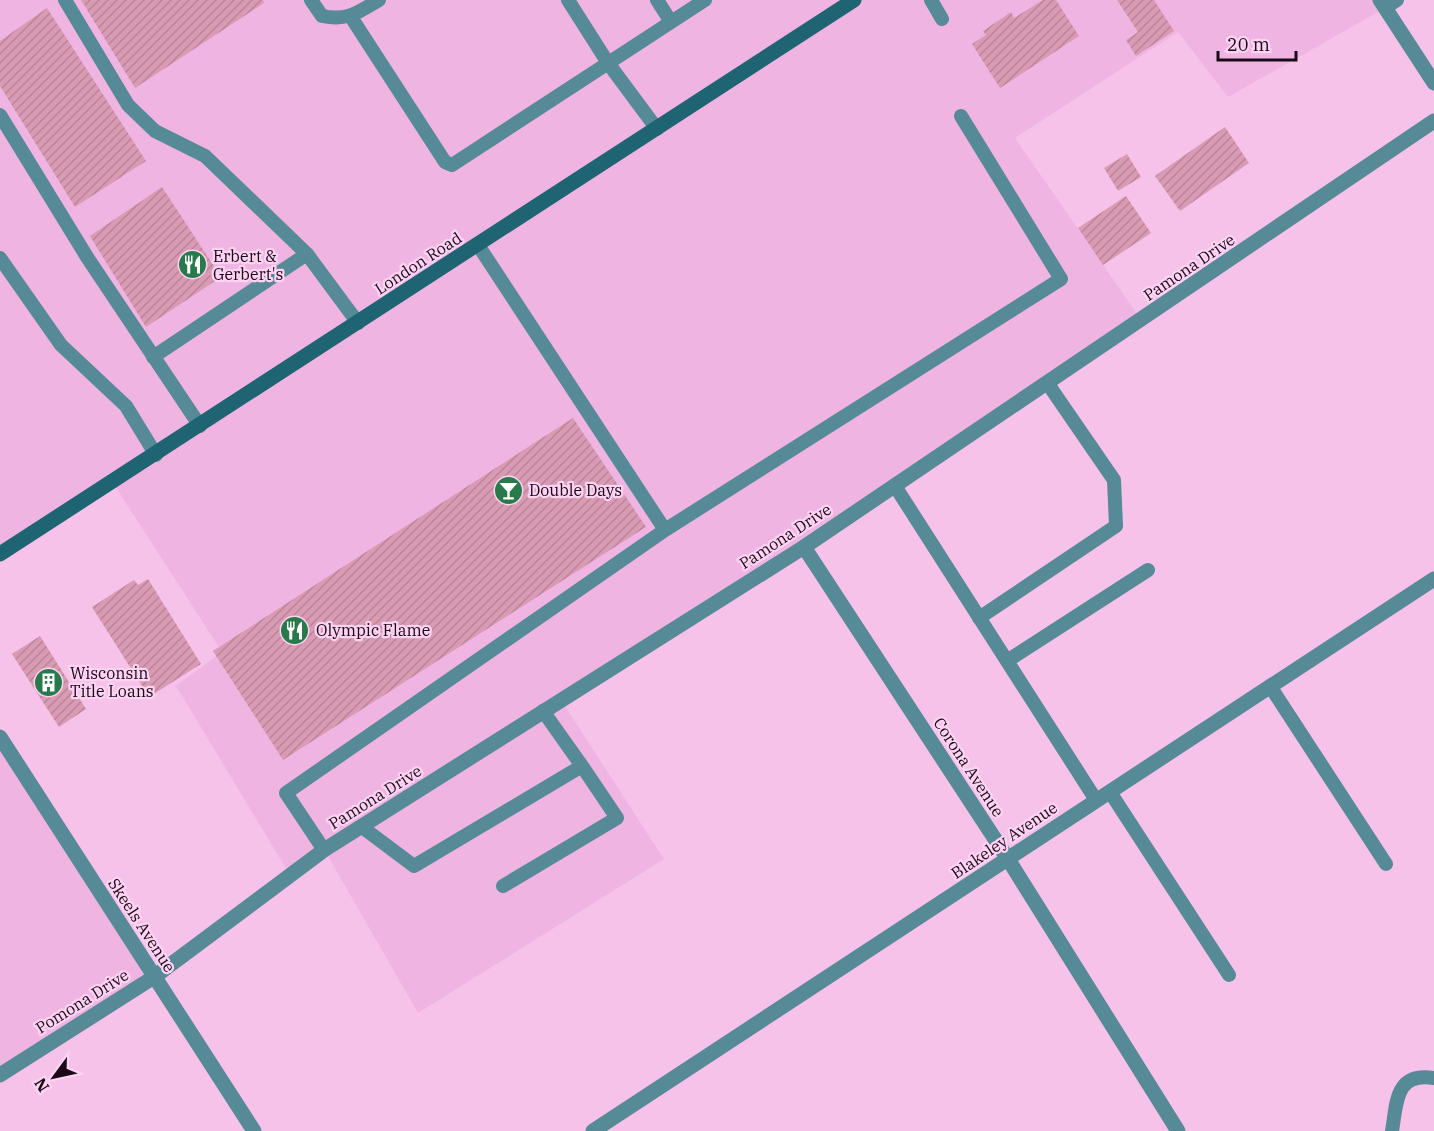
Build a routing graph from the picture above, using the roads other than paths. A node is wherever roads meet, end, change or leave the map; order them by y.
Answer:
1 (65, 0) edge
2 (311, 0) edge
3 (379, 0) edge
4 (567, 0) edge
5 (657, 0) edge
6 (705, 0) edge
7 (854, 0) edge
8 (931, 0) edge
9 (1387, 3) edge
10 (351, 16) junction
11 (942, 19) dead end
12 (671, 22) junction
13 (608, 63) junction
14 (1434, 83) edge
15 (0, 115) edge
16 (961, 116) dead end
17 (1434, 121) edge
18 (657, 129) junction
19 (478, 245) junction
20 (307, 254) junction
21 (0, 258) edge
22 (358, 323) junction
23 (153, 357) junction
24 (1048, 384) junction
25 (200, 426) junction
26 (156, 455) junction
27 (895, 486) junction
28 (665, 530) junction
29 (804, 547) junction
30 (0, 554) edge
31 (1148, 570) dead end
32 (1434, 579) edge
33 (979, 618) junction
34 (1007, 661) junction
35 (1270, 686) junction
36 (543, 711) junction
37 (0, 737) edge
38 (582, 766) junction
39 (1110, 792) junction
40 (1096, 800) junction
41 (362, 827) junction
42 (324, 850) junction
43 (1008, 859) junction
44 (1386, 864) dead end
45 (503, 886) dead end
46 (1229, 975) dead end
47 (154, 977) junction
48 (0, 1075) edge
49 (1434, 1078) edge
50 (254, 1131) edge
51 (593, 1131) edge
52 (1178, 1131) edge
53 (1392, 1131) edge

1 - 20 lane
2 - 10 lane
3 - 10 lane
4 - 13 lane
5 - 12 lane
6 - 12 lane
7 - 18 street, London Road
8 - 11 lane
9 - 14 street
10 - 13 lane
12 - 13 lane
13 - 18 lane
15 - 23 lane
16 - 28 lane
17 - 24 street, Pamona Drive
18 - 19 street, London Road
19 - 22 street, London Road
19 - 28 lane
20 - 22 lane
20 - 23 lane
21 - 26 lane
22 - 25 street, London Road
23 - 25 lane
24 - 27 street, Pamona Drive
24 - 33 lane
25 - 26 street, London Road
26 - 30 street, London Road
27 - 29 street, Pamona Drive
27 - 33 lane
28 - 42 lane
29 - 36 street, Pamona Drive
29 - 43 street, Corona Avenue
31 - 34 lane
32 - 35 street, Blakeley Avenue
33 - 34 lane
34 - 40 lane
35 - 39 street, Blakeley Avenue
35 - 44 lane
36 - 38 lane
36 - 41 street, Pamona Drive
37 - 47 street, Skeels Avenue
38 - 41 lane
38 - 45 lane
39 - 40 street, Blakeley Avenue
39 - 46 lane
40 - 43 street, Blakeley Avenue
41 - 42 street, Pamona Drive
42 - 47 street, Pamona Drive
43 - 51 street, Blakeley Avenue
43 - 52 street, Corona Avenue
47 - 48 street, Pomona Drive
47 - 50 street, Skeels Avenue
49 - 53 lane

